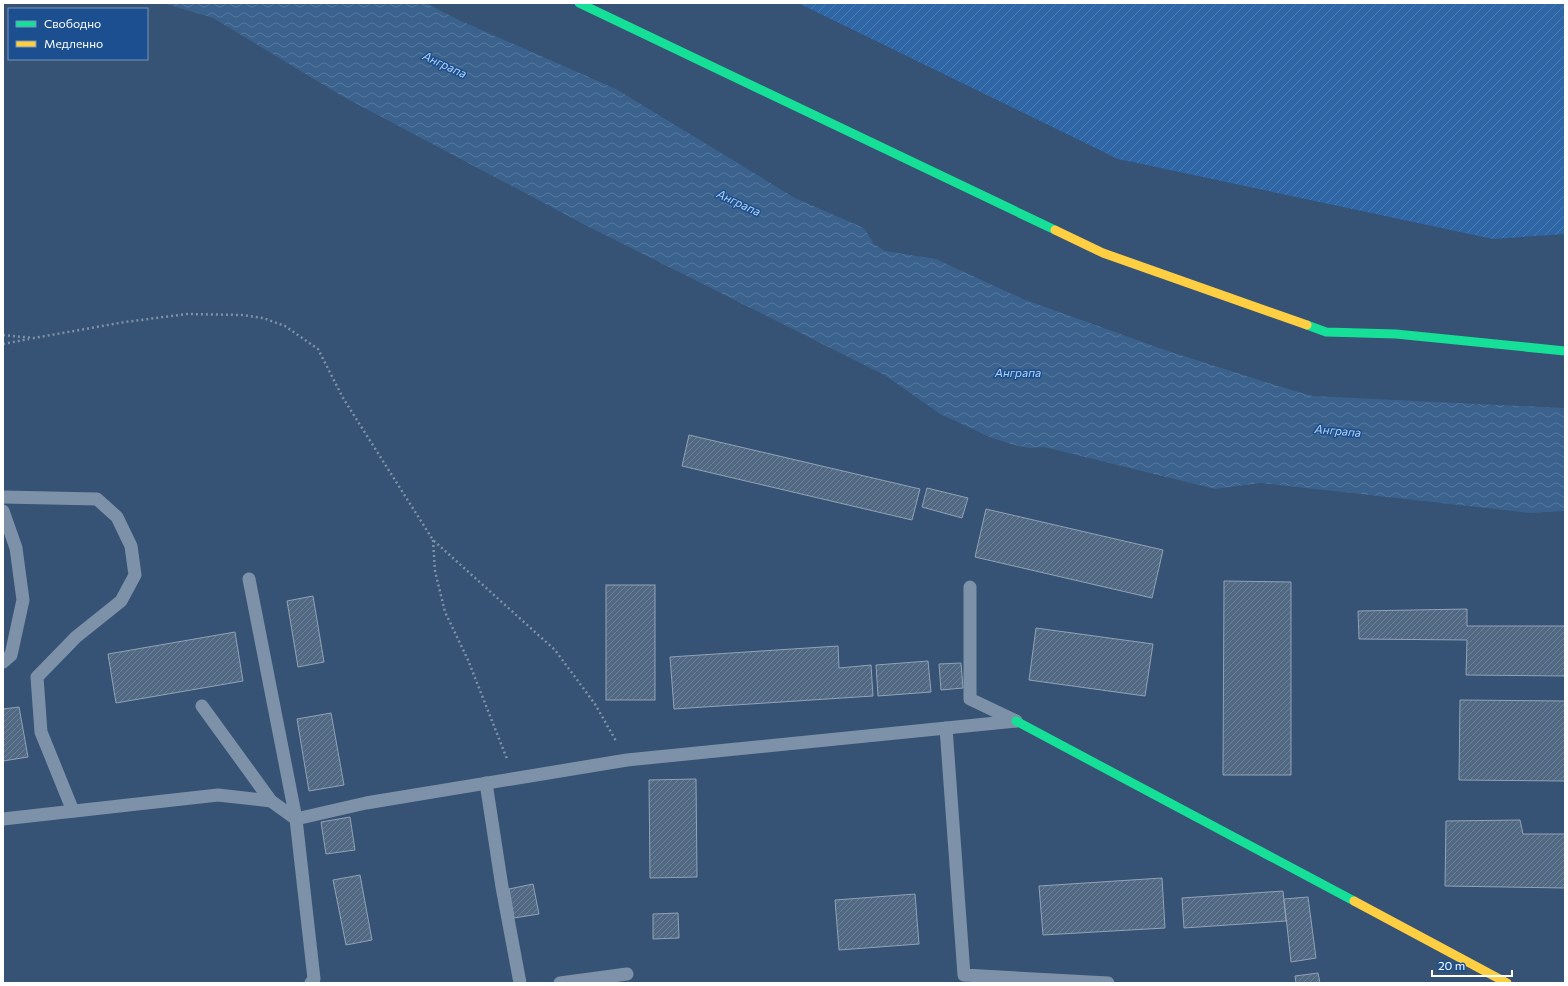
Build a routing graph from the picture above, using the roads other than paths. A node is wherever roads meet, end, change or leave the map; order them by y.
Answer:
1 (579, 3) edge
2 (1565, 351) edge
3 (3, 497) edge
4 (3, 511) edge
5 (249, 579) dead end
6 (970, 587) dead end
7 (3, 662) edge
8 (202, 706) dead end
9 (1016, 721) junction
10 (946, 728) junction
11 (486, 783) junction
12 (272, 801) junction
13 (73, 811) junction
14 (296, 818) junction
15 (3, 819) edge
16 (627, 974) dead end
17 (311, 983) edge
18 (520, 983) edge
19 (560, 983) edge
20 (1108, 983) edge
21 (1507, 983) edge

1 - 2 street
3 - 13 lane
4 - 7 lane
5 - 14 lane
6 - 9 lane
8 - 12 lane
9 - 10 lane
9 - 21 street
10 - 11 lane
10 - 20 lane
11 - 14 lane
11 - 18 lane
12 - 13 lane
12 - 14 lane
13 - 15 lane
14 - 17 lane
16 - 19 lane

